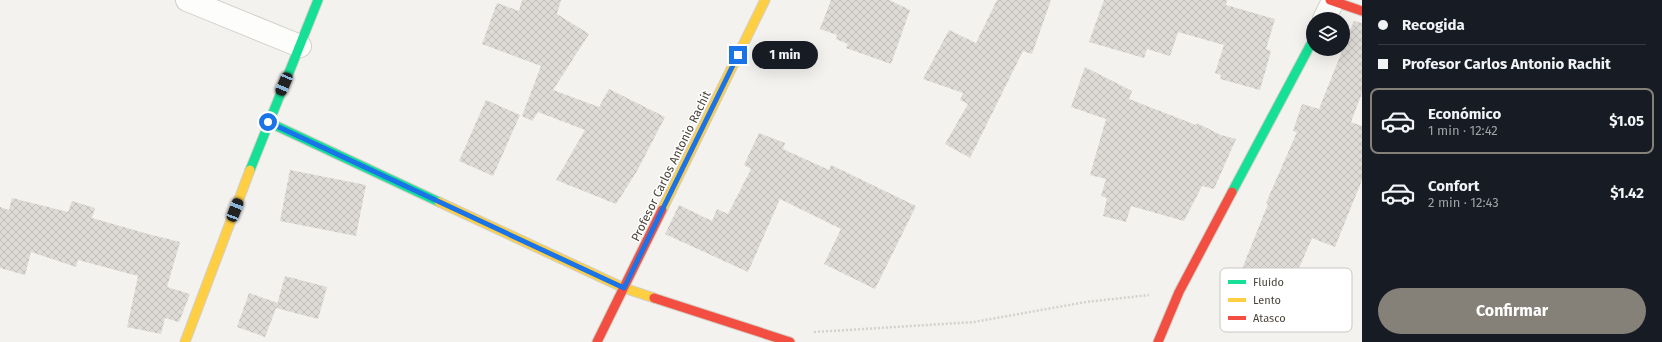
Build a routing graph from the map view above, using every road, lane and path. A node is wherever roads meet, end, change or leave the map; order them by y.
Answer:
1 (187, 0) edge
2 (318, 0) edge
3 (765, 0) edge
4 (1330, 5) edge
5 (1362, 11) edge
6 (300, 46) junction
7 (1306, 53) edge
8 (268, 122) junction
9 (624, 288) junction
10 (1179, 292) junction
11 (771, 335) junction
12 (185, 342) edge
13 (597, 342) edge
14 (790, 342) edge
15 (1158, 342) edge

1 - 6 street
2 - 6 street
3 - 9 street, Profesor Carlos Antonio Rachit
4 - 5 street
6 - 8 street
7 - 10 street
8 - 9 street
8 - 12 street
9 - 11 street
9 - 13 street, Profesor Carlos Antonio Rachit
10 - 11 path
10 - 15 street
11 - 14 street

